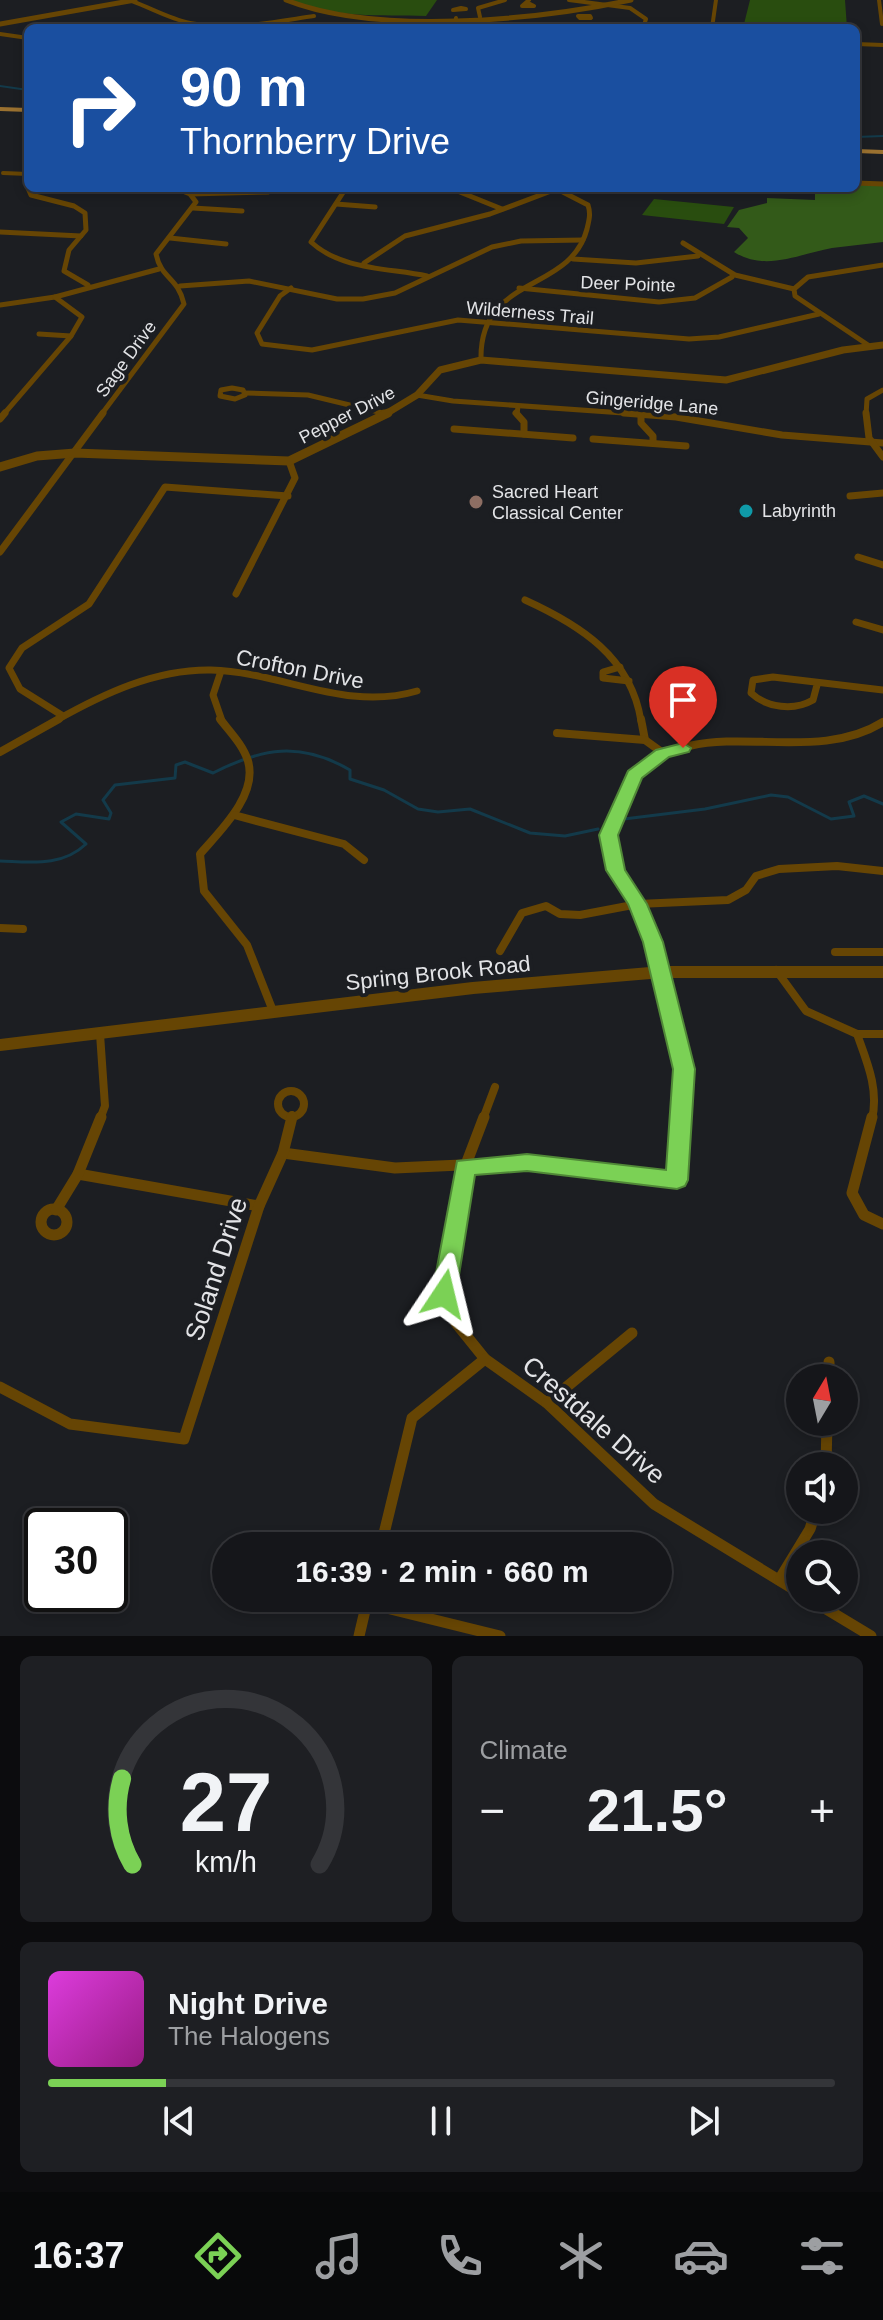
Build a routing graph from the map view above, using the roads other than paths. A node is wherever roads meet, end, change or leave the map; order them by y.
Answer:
1 (134, 0) edge
2 (286, 0) edge
3 (487, 0) edge
4 (505, 0) edge
5 (569, 0) edge
6 (581, 0) edge
7 (631, 0) edge
8 (716, 0) edge
9 (879, 0) edge
10 (493, 2) junction
11 (614, 5) junction
12 (465, 10) dead end
13 (478, 10) junction
14 (583, 12) junction
15 (314, 16) dead end
16 (590, 16) dead end
17 (480, 17) junction
18 (456, 18) junction
19 (0, 24) edge
20 (204, 24) edge
21 (249, 24) edge
22 (455, 24) edge
23 (644, 24) edge
24 (713, 24) edge
25 (882, 24) edge
26 (0, 34) edge
27 (24, 37) edge
28 (860, 44) edge
29 (883, 45) edge
30 (0, 110) edge
31 (24, 111) edge
32 (860, 152) edge
33 (883, 153) edge
34 (3, 173) dead end
35 (24, 174) edge
36 (860, 183) edge
37 (883, 184) edge
38 (30, 192) edge
39 (185, 192) edge
40 (212, 192) edge
41 (344, 192) edge
42 (460, 192) edge
43 (547, 192) edge
44 (564, 192) edge
45 (190, 194) junction
46 (336, 204) junction
47 (375, 207) dead end
48 (193, 208) junction
49 (502, 209) junction
50 (242, 211) dead end
51 (0, 232) edge
52 (81, 236) junction
53 (170, 238) junction
54 (583, 240) junction
55 (683, 243) dead end
56 (226, 244) dead end
57 (698, 256) junction
58 (573, 259) junction
59 (364, 263) junction
60 (883, 265) edge
61 (159, 269) junction
62 (428, 276) junction
63 (732, 277) junction
64 (88, 285) junction
65 (180, 286) junction
66 (291, 288) junction
67 (518, 288) junction
68 (794, 289) junction
69 (55, 297) junction
70 (0, 305) edge
71 (819, 314) junction
72 (484, 321) junction
73 (39, 334) dead end
74 (71, 336) junction
75 (868, 345) junction
76 (883, 345) edge
77 (481, 360) junction
78 (883, 390) edge
79 (245, 393) dead end
80 (417, 395) junction
81 (518, 406) junction
82 (387, 414) junction
83 (641, 416) junction
84 (0, 419) edge
85 (454, 429) dead end
86 (524, 434) junction
87 (573, 438) dead end
88 (593, 439) dead end
89 (869, 442) junction
90 (653, 443) junction
91 (883, 443) edge
92 (686, 446) dead end
93 (75, 453) junction
94 (883, 457) edge
95 (289, 461) junction
96 (0, 467) edge
97 (883, 493) edge
98 (288, 496) junction
99 (850, 496) dead end
100 (0, 552) edge
101 (858, 557) dead end
102 (883, 565) edge
103 (236, 594) dead end
104 (525, 600) dead end
105 (856, 622) dead end
106 (883, 630) edge
107 (620, 667) junction
108 (221, 671) junction
109 (629, 681) junction
110 (817, 685) junction
111 (883, 690) edge
112 (417, 691) dead end
113 (63, 716) junction
114 (883, 722) edge
115 (557, 733) dead end
116 (645, 740) junction
117 (0, 752) edge
118 (663, 753) junction
119 (234, 815) junction
120 (364, 860) dead end
121 (883, 871) edge
122 (638, 904) junction
123 (0, 928) edge
124 (23, 929) dead end
125 (500, 951) dead end
126 (835, 952) dead end
127 (883, 952) edge
128 (775, 969) junction
129 (662, 972) junction
130 (883, 972) edge
131 (273, 1011) junction
132 (100, 1034) junction
133 (857, 1034) junction
134 (883, 1034) edge
135 (0, 1045) edge
136 (495, 1087) dead end
137 (292, 1115) dead end
138 (283, 1153) junction
139 (465, 1167) junction
140 (78, 1174) junction
141 (259, 1206) junction
142 (56, 1210) dead end
143 (883, 1224) edge
144 (632, 1333) dead end
145 (485, 1359) junction
146 (0, 1387) edge
147 (547, 1403) junction
148 (812, 1524) edge
149 (384, 1532) edge
150 (779, 1580) junction
151 (786, 1584) edge
152 (364, 1612) edge
153 (409, 1612) edge
154 (831, 1612) edge
155 (359, 1636) edge
156 (500, 1636) edge
157 (871, 1636) edge

1 - 19 street
1 - 20 street
2 - 18 street
3 - 10 street
4 - 10 street
5 - 6 street
6 - 11 street
7 - 11 street
8 - 24 street
9 - 25 street
10 - 13 street
11 - 14 street
11 - 23 street
12 - 13 street
13 - 17 street
14 - 16 street
14 - 17 street
15 - 21 street
17 - 18 street
18 - 22 street
26 - 27 street
28 - 29 street
30 - 31 main road
32 - 33 main road
34 - 35 street
36 - 37 street
38 - 52 street
39 - 45 street
40 - 45 street
41 - 46 street
42 - 49 street
43 - 49 street
44 - 54 street
45 - 48 street
46 - 47 street
46 - 59 street
48 - 50 street
48 - 53 street
49 - 59 street
51 - 52 street
52 - 64 street
53 - 56 street
53 - 61 street
54 - 58 street
54 - 62 street
55 - 57 street
57 - 58 street
57 - 63 street
58 - 67 street
59 - 62 street
60 - 68 street
61 - 64 street
61 - 65 street
62 - 66 street
63 - 67 street, Deer Pointe
63 - 68 street
64 - 69 street
65 - 66 street
65 - 93 street, Sage Drive
66 - 72 street, Wilderness Trail
67 - 72 street
68 - 71 street
69 - 70 street
69 - 74 street
71 - 72 street, Wilderness Trail
71 - 75 street
72 - 77 street
73 - 74 street
74 - 84 street
75 - 76 street, Pepper Drive
75 - 77 street, Pepper Drive
77 - 80 street, Pepper Drive
78 - 89 street
79 - 82 street
80 - 81 street, Gingeridge Lane
80 - 82 street, Pepper Drive
81 - 83 street, Gingeridge Lane
81 - 86 street
82 - 95 street, Pepper Drive
83 - 89 street, Gingeridge Lane
83 - 90 street
85 - 86 street, Gingeridge Lane
86 - 87 street, Gingeridge Lane
88 - 90 street, Gingeridge Lane
89 - 91 street, Gingeridge Lane
89 - 94 street
90 - 92 street, Gingeridge Lane
93 - 95 street, Pepper Drive
93 - 96 street, Pepper Drive
93 - 100 street, Sage Drive
95 - 98 street
97 - 99 street
98 - 103 street
98 - 113 street
101 - 102 street
104 - 107 street
105 - 106 street
107 - 109 street
107 - 109 street
108 - 112 street, Crofton Drive
108 - 113 street, Crofton Drive
108 - 119 street
109 - 116 street
110 - 110 street
110 - 111 street
113 - 117 street, Crofton Drive
114 - 118 street
115 - 116 street
116 - 118 street
118 - 122 street
119 - 120 street
119 - 131 street
121 - 122 street
122 - 125 street
122 - 129 street
123 - 124 street
126 - 127 street
128 - 129 street, Spring Brook Road
128 - 130 street, Spring Brook Road
128 - 133 street
129 - 131 street, Spring Brook Road
129 - 139 street
131 - 132 street, Spring Brook Road
132 - 135 street, Spring Brook Road
132 - 140 street
133 - 134 street
133 - 143 street
136 - 139 street, Crestdale Drive
137 - 138 street, Soland Drive
138 - 139 street
138 - 141 street, Soland Drive
139 - 145 street, Crestdale Drive
140 - 141 street
140 - 142 street
141 - 146 street, Soland Drive
144 - 147 street
145 - 147 street, Crestdale Drive
145 - 149 street
147 - 150 street, Crestdale Drive
148 - 150 street
150 - 151 street, Crestdale Drive
152 - 155 street
153 - 156 street
154 - 157 street

